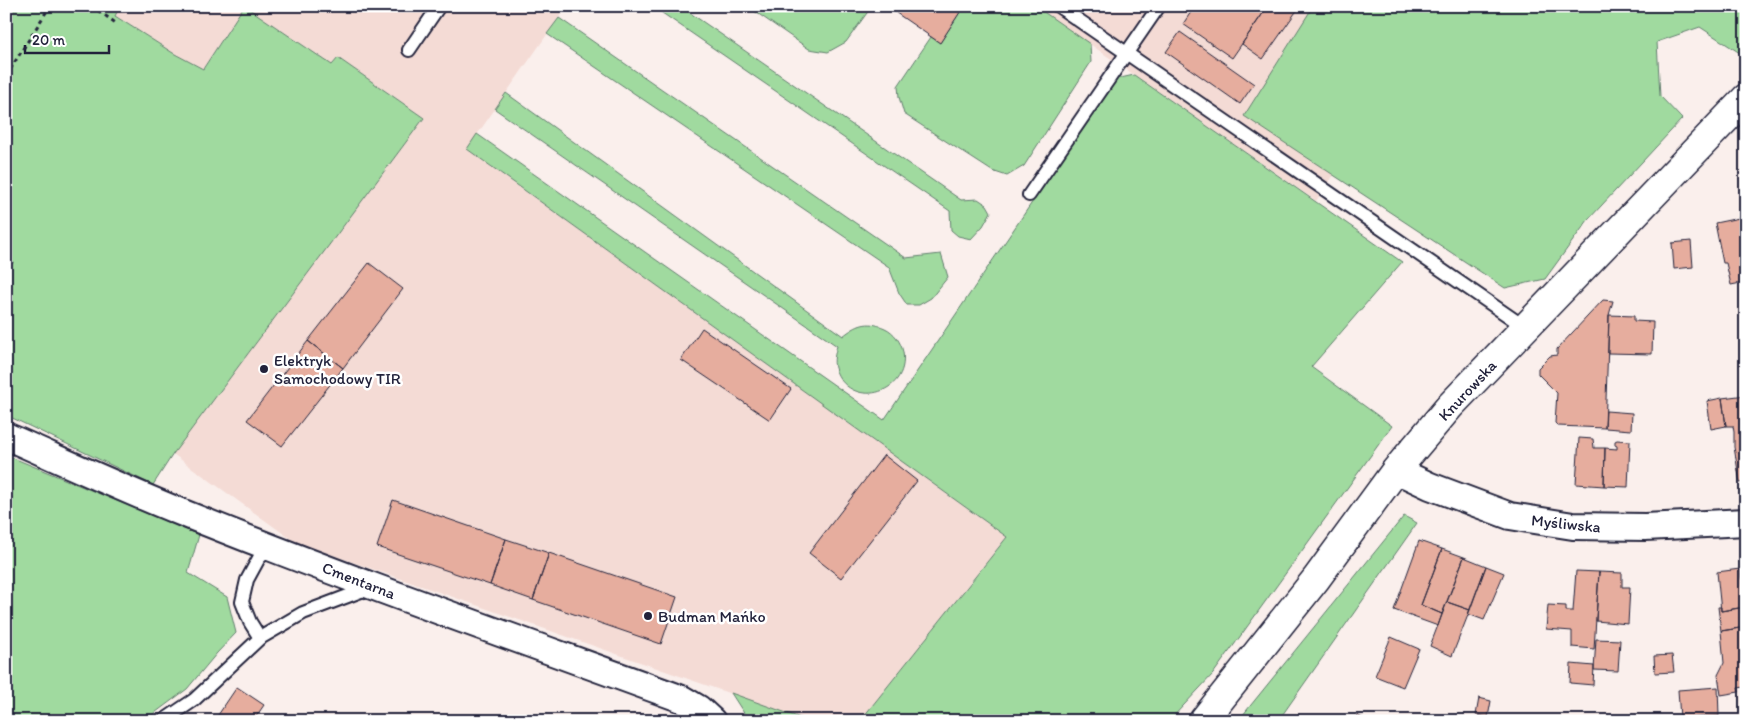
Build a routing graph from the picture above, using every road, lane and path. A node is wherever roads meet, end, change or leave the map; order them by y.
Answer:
1 (50, 6) edge
2 (92, 6) edge
3 (439, 6) edge
4 (1058, 6) edge
5 (1159, 6) edge
6 (1149, 12) edge
7 (117, 24) dead end
8 (409, 50) dead end
9 (1126, 54) junction
10 (6, 76) edge
11 (1746, 98) edge
12 (1029, 195) dead end
13 (6, 258) edge
14 (13, 264) dead end
15 (1526, 328) junction
16 (6, 436) edge
17 (1396, 470) junction
18 (1746, 522) edge
19 (271, 547) junction
20 (374, 586) junction
21 (260, 638) junction
22 (1209, 713) edge
23 (163, 721) edge
24 (712, 721) edge

1 - 10 path
2 - 7 path
3 - 8 lane
4 - 9 lane
5 - 6 lane
6 - 9 lane
9 - 12 lane
9 - 15 lane
11 - 15 street, Knurowska
13 - 14 path
15 - 17 street, Knurowska
16 - 19 street, Cmentarna
17 - 18 street, Myśliwska
17 - 22 street, Knurowska
19 - 20 street, Cmentarna
19 - 21 lane
20 - 21 lane
20 - 24 street, Cmentarna
21 - 23 lane

